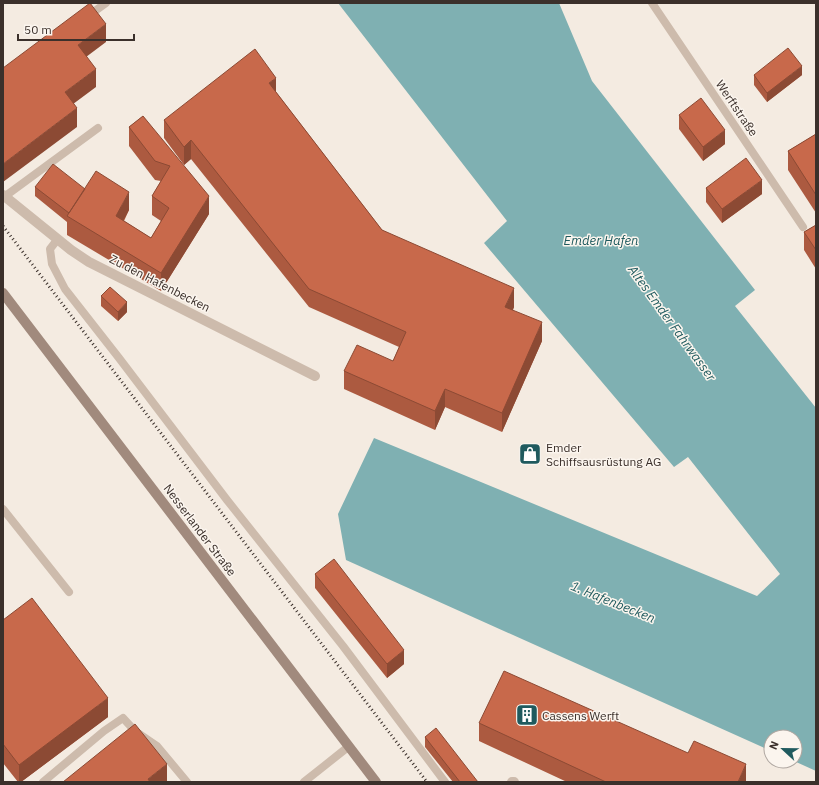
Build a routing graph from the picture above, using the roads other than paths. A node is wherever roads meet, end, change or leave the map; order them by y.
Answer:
1 (106, 3) edge
2 (652, 3) edge
3 (84, 18) edge
4 (98, 128) dead end
5 (4, 196) edge
6 (803, 227) dead end
7 (58, 240) junction
8 (3, 293) edge
9 (316, 376) dead end
10 (3, 509) edge
11 (69, 592) dead end
12 (348, 746) junction
13 (43, 782) edge
14 (187, 782) edge
15 (304, 782) edge
16 (376, 782) edge
17 (444, 782) edge

1 - 3 lane
2 - 6 lane, Werftstraße
4 - 5 lane
5 - 7 street, Zu den Hafenbecken
7 - 9 street, Zu den Hafenbecken
7 - 17 lane
8 - 12 main road, Nesserlander Straße
10 - 11 lane
12 - 15 lane
12 - 16 main road, Nesserlander Straße
13 - 14 lane

